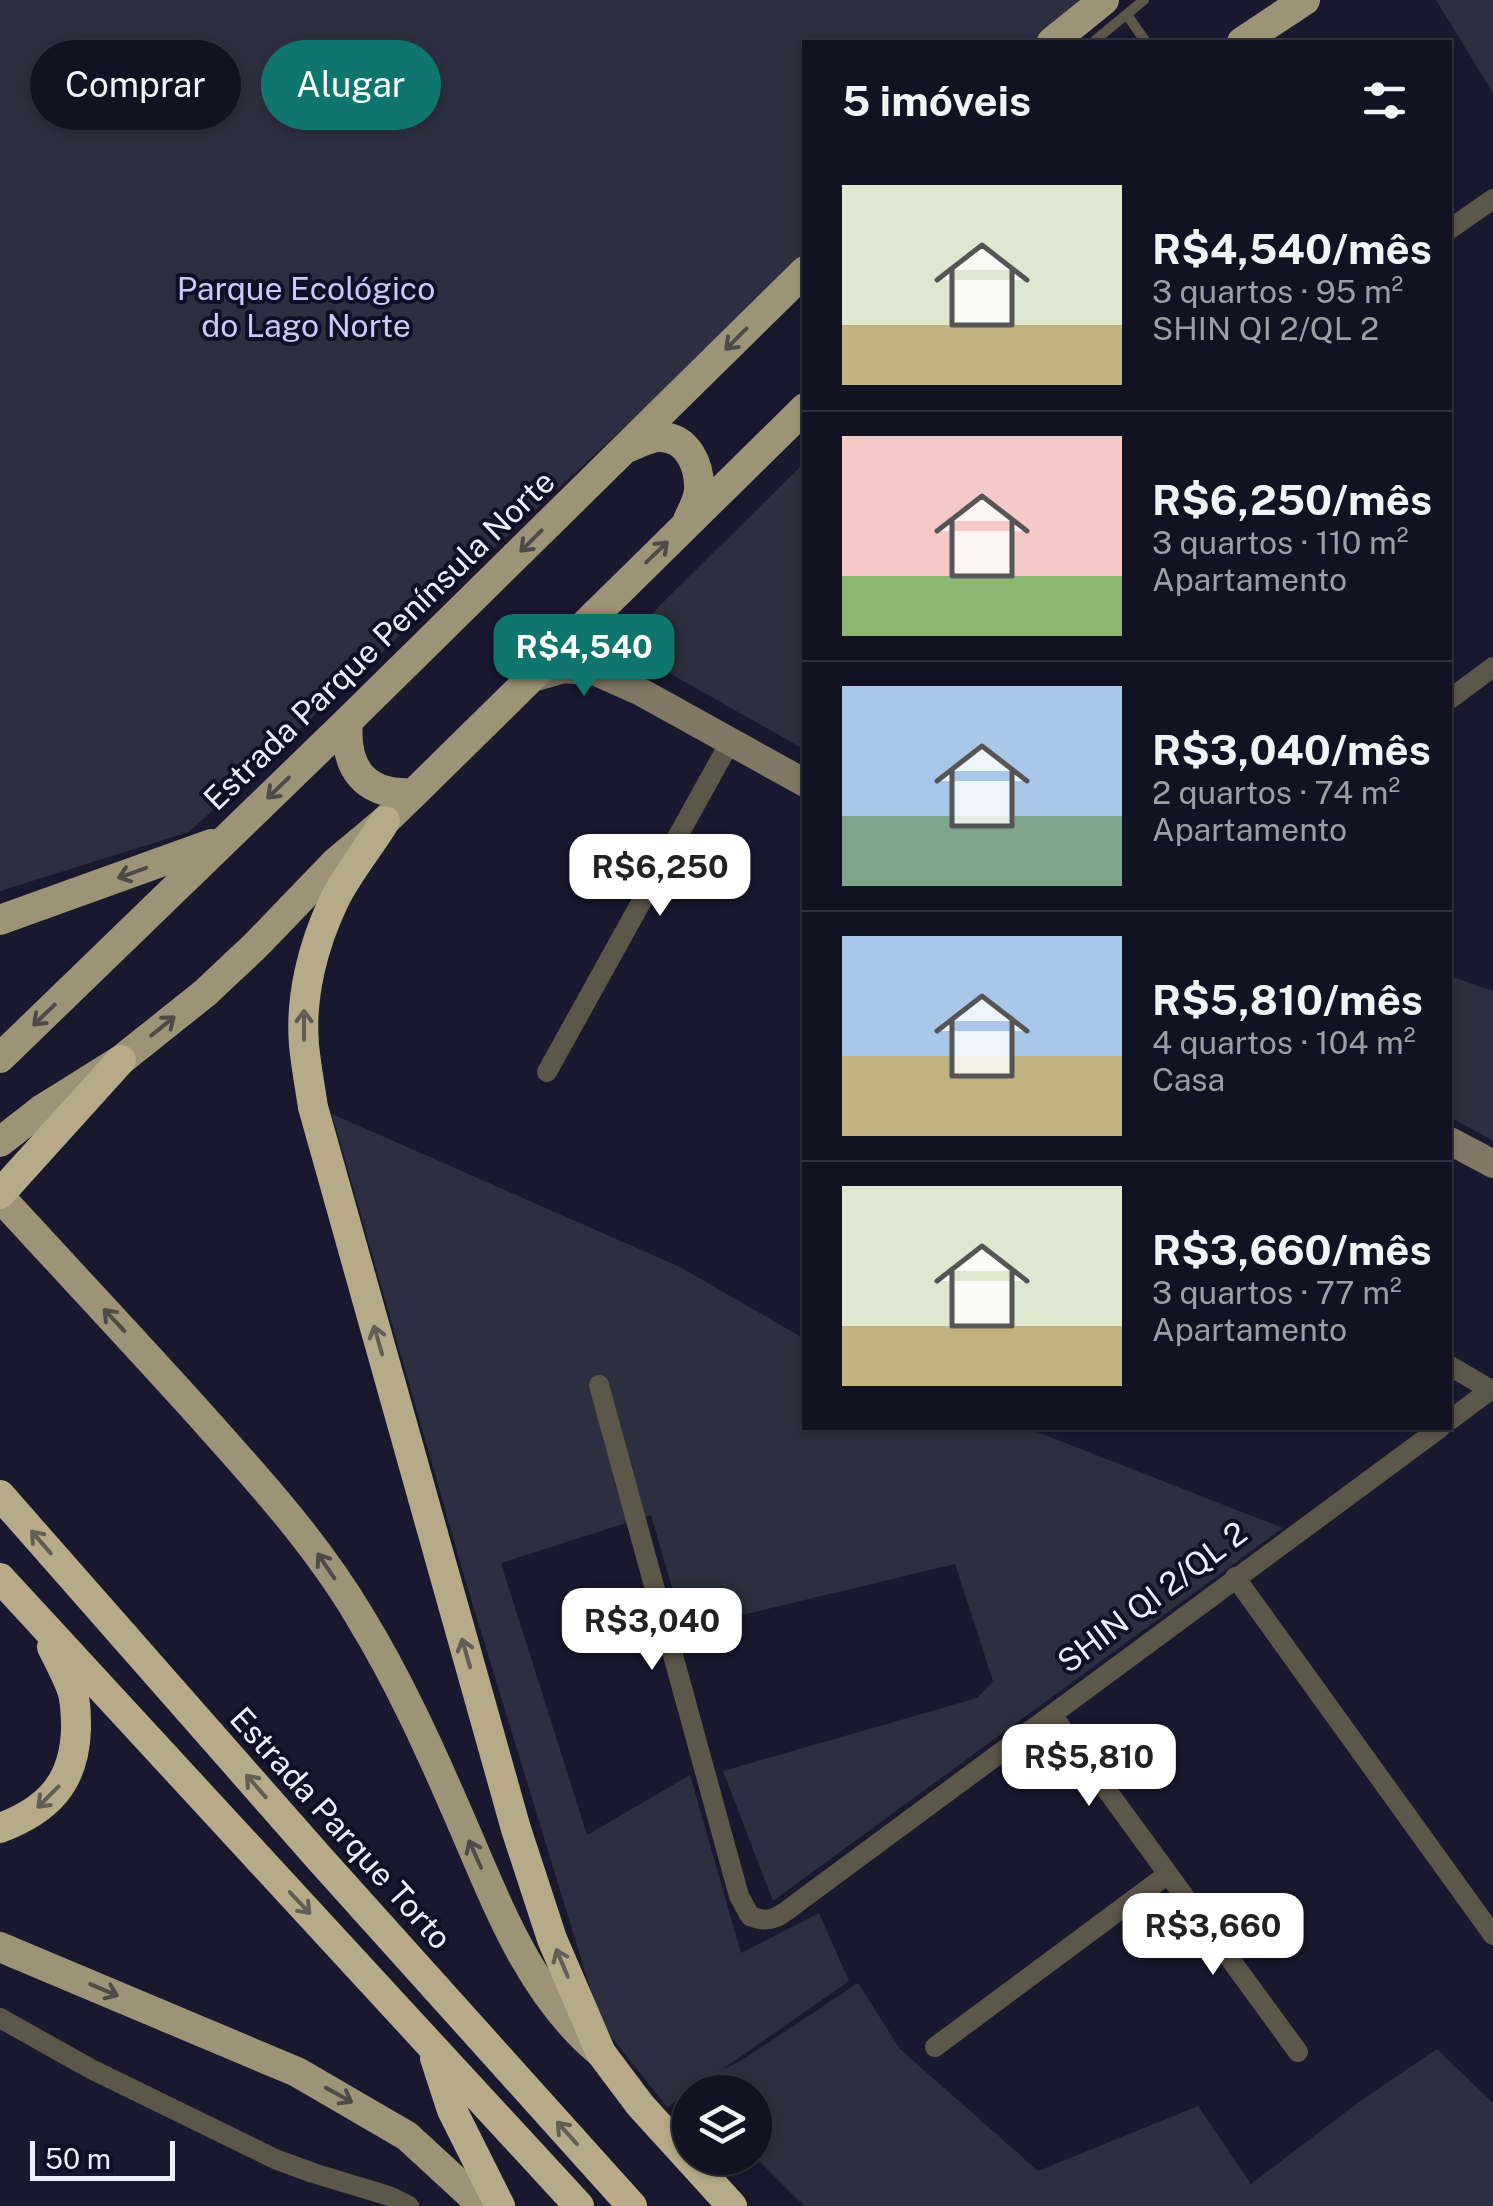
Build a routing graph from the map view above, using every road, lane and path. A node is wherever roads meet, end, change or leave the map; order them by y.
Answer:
1 (1144, 0) edge
2 (1305, 0) edge
3 (1116, 7) edge
4 (1270, 24) junction
5 (1056, 40) edge
6 (1094, 40) edge
7 (1144, 40) edge
8 (1228, 40) edge
9 (1245, 40) edge
10 (1493, 198) edge
11 (1452, 228) edge
12 (802, 273) edge
13 (802, 411) edge
14 (626, 448) junction
15 (686, 523) junction
16 (596, 612) junction
17 (1493, 667) edge
18 (529, 679) junction
19 (641, 692) junction
20 (1452, 698) edge
21 (348, 721) junction
22 (730, 742) junction
23 (802, 781) edge
24 (414, 793) junction
25 (385, 821) junction
26 (224, 840) junction
27 (0, 920) edge
28 (0, 1058) edge
29 (121, 1060) junction
30 (547, 1072) dead end
31 (1452, 1141) edge
32 (0, 1142) edge
33 (1493, 1164) edge
34 (0, 1195) edge
35 (1452, 1367) edge
36 (599, 1385) dead end
37 (1492, 1389) edge
38 (1452, 1419) edge
39 (1437, 1430) edge
40 (0, 1495) edge
41 (0, 1578) edge
42 (1235, 1578) junction
43 (41, 1622) junction
44 (1052, 1715) junction
45 (0, 1828) edge
46 (1168, 1874) junction
47 (1493, 1934) edge
48 (5, 1945) edge
49 (0, 2018) edge
50 (431, 2046) junction
51 (935, 2046) dead end
52 (601, 2052) junction
53 (1298, 2052) dead end
54 (409, 2206) edge
55 (483, 2206) edge
56 (500, 2206) edge
57 (579, 2206) edge
58 (632, 2206) edge
59 (732, 2206) edge

1 - 3 lane
2 - 4 main road
3 - 5 main road
3 - 6 lane
3 - 7 lane
4 - 8 lane
4 - 9 main road
10 - 11 street
12 -> 14 main road, Estrada Parque Península Norte
13 - 15 main road
14 - 15 main road
14 -> 21 main road, Estrada Parque Península Norte
16 -> 15 main road
16 - 18 main road
16 - 19 street
17 - 20 street
18 - 19 street
18 - 24 main road
19 - 22 street
21 - 24 main road
21 -> 26 main road, Estrada Parque Península Norte
22 - 23 street
22 - 30 street
24 - 25 main road
29 -> 25 main road
52 -> 25 highway
26 -> 27 main road
26 -> 28 main road, Estrada Parque Península Norte
29 - 32 main road
29 - 34 highway
31 - 33 street
52 -> 34 main road
35 - 37 street
36 - 44 street, SHIN QI 2/QL 2
37 - 38 street
39 - 42 street, SHIN QI 2/QL 2
58 -> 40 highway, Estrada Parque Torto
41 - 43 highway
42 - 44 street, SHIN QI 2/QL 2
42 - 47 street
43 -> 45 highway
43 -> 50 highway
44 - 46 street
46 - 51 street
46 - 53 street
48 -> 55 main road
49 - 54 street
50 - 56 highway
50 - 57 highway
52 - 59 highway

